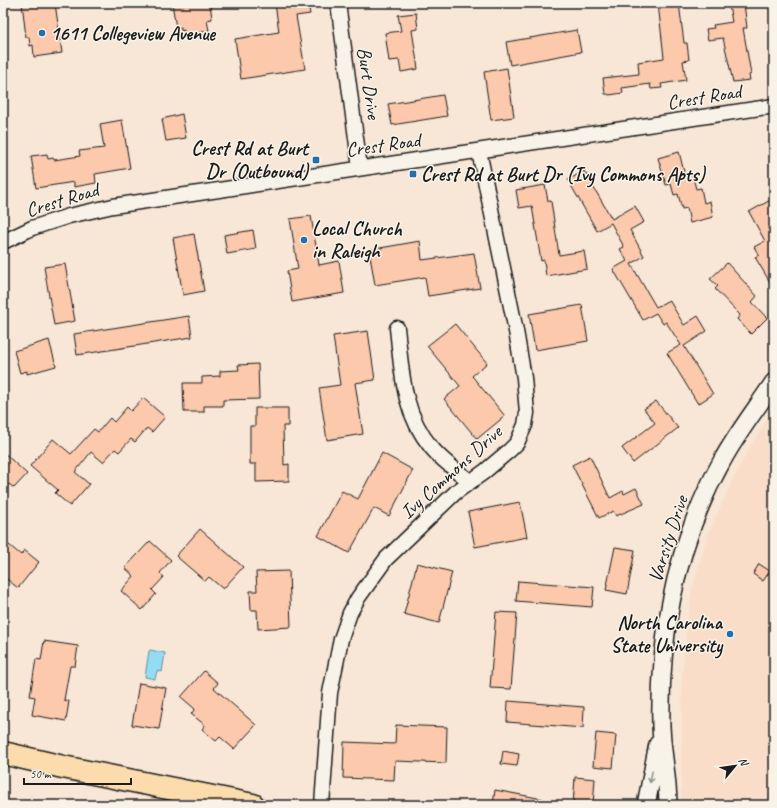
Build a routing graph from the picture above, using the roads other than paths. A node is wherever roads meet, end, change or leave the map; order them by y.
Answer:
1 (338, 3) edge
2 (774, 106) edge
3 (479, 151) junction
4 (360, 168) junction
5 (3, 242) edge
6 (397, 328) dead end
7 (774, 382) edge
8 (470, 481) junction
9 (661, 727) junction
10 (3, 753) edge
11 (253, 805) edge
12 (322, 805) edge
13 (646, 805) edge
14 (668, 805) edge

1 - 4 street, Burt Drive
2 - 3 street, Crest Road
3 - 4 street, Crest Road
3 - 8 street, Ivy Commons Drive
4 - 5 street, Crest Road
6 - 8 street
7 - 9 street, Varsity Drive
8 - 12 street, Ivy Commons Drive
9 -> 13 street, Varsity Drive
9 - 14 street, Varsity Drive
10 - 11 main road

